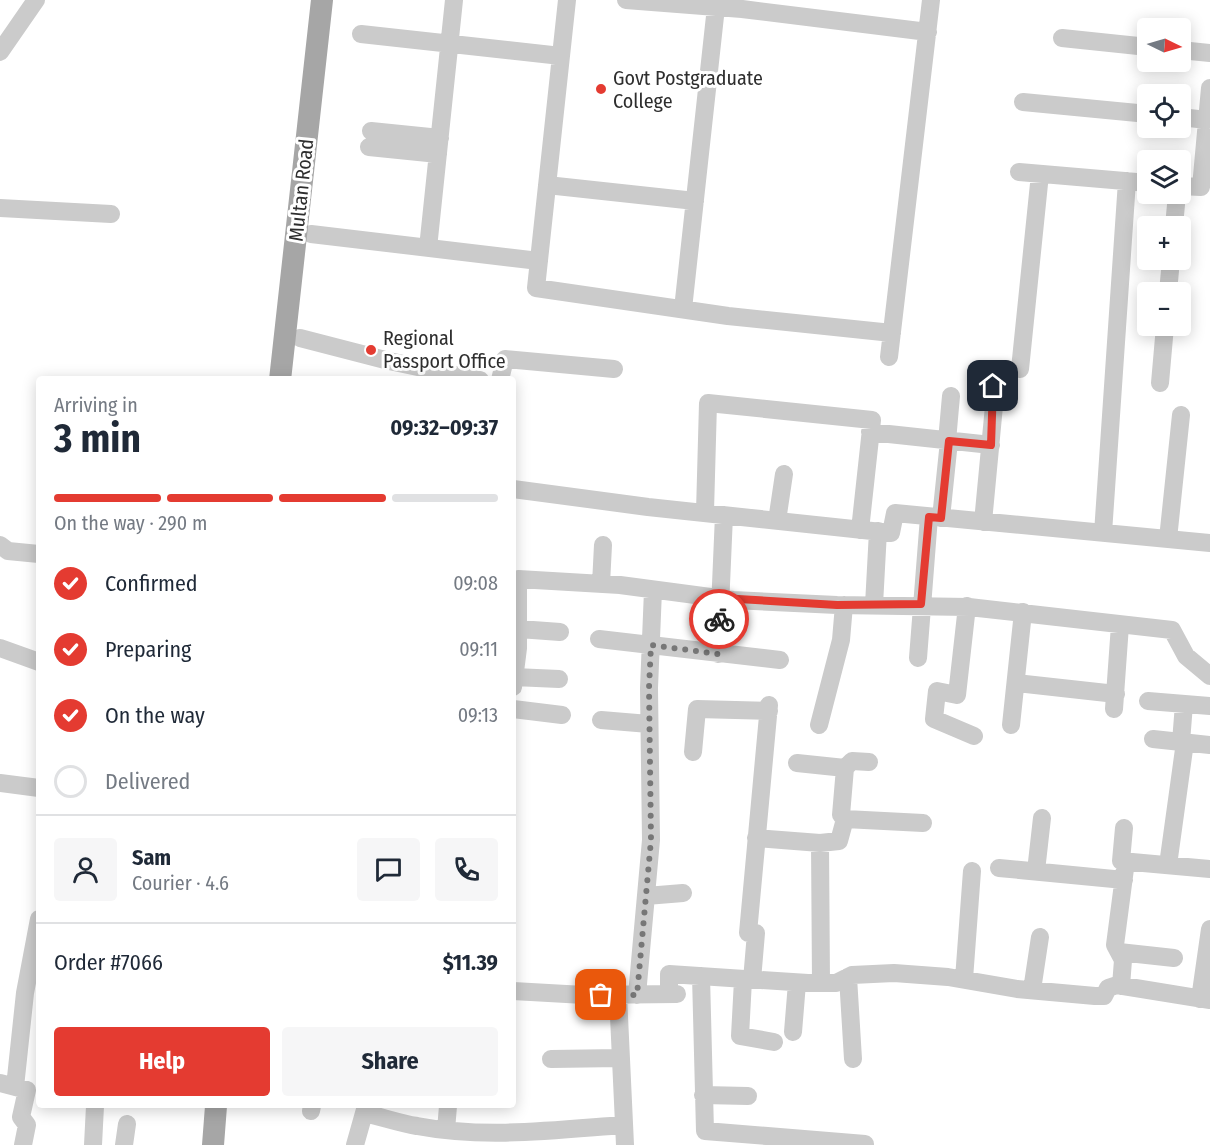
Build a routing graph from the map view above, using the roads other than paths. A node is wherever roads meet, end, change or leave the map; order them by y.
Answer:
1 (36, 0) edge
2 (322, 0) edge
3 (337, 0) edge
4 (454, 0) edge
5 (567, 0) edge
6 (637, 0) edge
7 (931, 0) edge
8 (716, 7) junction
9 (927, 32) junction
10 (362, 34) dead end
11 (1062, 38) dead end
12 (450, 43) junction
13 (1137, 46) edge
14 (1191, 51) edge
15 (0, 52) edge
16 (1210, 54) edge
17 (561, 56) junction
18 (1210, 88) edge
19 (1023, 102) dead end
20 (1137, 113) edge
21 (1191, 118) edge
22 (1207, 120) junction
23 (370, 139) dead end
24 (439, 146) junction
25 (1019, 172) dead end
26 (1040, 174) junction
27 (1127, 181) junction
28 (1137, 182) edge
29 (547, 185) junction
30 (1191, 187) edge
31 (695, 201) junction
32 (0, 208) edge
33 (111, 213) dead end
34 (311, 234) junction
35 (428, 248) junction
36 (539, 261) junction
37 (683, 309) junction
38 (892, 333) junction
39 (1164, 336) edge
40 (300, 338) junction
41 (889, 357) dead end
42 (614, 369) dead end
43 (1020, 369) dead end
44 (280, 376) edge
45 (295, 376) edge
46 (461, 376) edge
47 (501, 376) edge
48 (1160, 383) dead end
49 (993, 386) dead end
50 (951, 396) dead end
51 (1181, 415) dead end
52 (870, 432) junction
53 (948, 441) junction
54 (991, 445) junction
55 (784, 474) dead end
56 (516, 489) edge
57 (705, 512) junction
58 (724, 515) junction
59 (935, 518) junction
60 (777, 521) junction
61 (983, 522) junction
62 (869, 530) junction
63 (1103, 533) junction
64 (1168, 539) junction
65 (1210, 543) edge
66 (0, 545) edge
67 (603, 545) dead end
68 (36, 554) edge
69 (601, 584) junction
70 (653, 590) junction
71 (516, 598) edge
72 (721, 598) junction
73 (921, 604) junction
74 (844, 605) junction
75 (874, 606) junction
76 (967, 606) junction
77 (1023, 612) junction
78 (1120, 625) junction
79 (519, 629) junction
80 (560, 632) dead end
81 (599, 639) dead end
82 (651, 645) junction
83 (0, 648) edge
84 (718, 654) junction
85 (918, 658) dead end
86 (780, 660) dead end
87 (36, 661) edge
88 (516, 661) edge
89 (1210, 676) edge
90 (559, 679) dead end
91 (516, 682) edge
92 (1016, 683) junction
93 (1148, 701) dead end
94 (1184, 704) junction
95 (1210, 706) edge
96 (516, 709) edge
97 (562, 715) dead end
98 (601, 720) dead end
99 (649, 724) junction
100 (819, 725) dead end
101 (1011, 725) dead end
102 (974, 736) dead end
103 (1153, 739) dead end
104 (1183, 742) junction
105 (1210, 745) edge
106 (693, 752) dead end
107 (869, 762) dead end
108 (797, 763) dead end
109 (845, 768) junction
110 (0, 783) edge
111 (36, 788) edge
112 (1042, 818) dead end
113 (845, 819) junction
114 (923, 823) dead end
115 (1124, 828) dead end
116 (756, 838) junction
117 (820, 843) junction
118 (1126, 861) junction
119 (1168, 865) junction
120 (999, 868) dead end
121 (1210, 869) edge
122 (972, 872) dead end
123 (1036, 872) junction
124 (1124, 880) junction
125 (683, 893) dead end
126 (646, 896) junction
127 (1210, 929) edge
128 (1040, 937) dead end
129 (1119, 952) junction
130 (36, 954) edge
131 (1174, 958) dead end
132 (701, 976) junction
133 (848, 977) junction
134 (964, 979) junction
135 (748, 980) junction
136 (797, 983) junction
137 (821, 983) junction
138 (1121, 986) junction
139 (1032, 990) junction
140 (516, 991) edge
141 (618, 995) junction
142 (637, 995) junction
143 (1205, 999) edge
144 (32, 1001) edge
145 (793, 1032) dead end
146 (774, 1042) dead end
147 (620, 1058) junction
148 (551, 1059) dead end
149 (853, 1059) dead end
150 (8, 1085) edge
151 (703, 1095) junction
152 (748, 1096) dead end
153 (95, 1108) edge
154 (202, 1108) edge
155 (216, 1108) edge
156 (448, 1108) edge
157 (365, 1109) edge
158 (127, 1124) dead end
159 (624, 1125) junction
160 (446, 1130) junction
161 (520, 1138) edge
162 (866, 1144) edge
163 (22, 1145) edge
164 (93, 1145) edge
165 (124, 1145) edge
166 (198, 1145) edge
167 (213, 1145) edge
168 (355, 1145) edge
169 (625, 1145) edge

1 - 15 street
2 - 44 main road, Multan Road
3 - 34 main road, Multan Road
4 - 12 street
5 - 17 street
6 - 8 street
7 - 9 street
8 - 9 street
8 - 31 street
9 - 38 street
10 - 12 street
11 - 13 street
12 - 17 street
12 - 24 street
14 - 16 street
17 - 29 street
18 - 22 street
19 - 20 street
21 - 22 street
22 - 30 street
23 - 24 street
24 - 35 street
25 - 26 street
26 - 27 street
26 - 43 street
27 - 28 street
27 - 63 street
29 - 31 street
29 - 36 street
31 - 37 street
32 - 33 street
34 - 35 street
34 - 40 main road, Multan Road
35 - 36 street
36 - 37 street
37 - 38 street
38 - 41 street
39 - 48 street
40 - 45 main road, Multan Road
40 - 46 street
42 - 47 street
49 - 54 street
50 - 53 street
51 - 64 street
52 - 53 street
52 - 57 street
52 - 62 street
53 - 54 street
53 - 59 street
54 - 61 street
55 - 60 street
56 - 57 street
57 - 58 street
58 - 60 street
58 - 72 street
59 - 61 street
59 - 62 street
59 - 73 street
60 - 62 street
61 - 63 street
62 - 75 street
63 - 64 street
64 - 65 street
66 - 68 street
67 - 69 street
69 - 70 street
69 - 71 street
70 - 72 street
70 - 82 street
71 - 79 street
72 - 74 street
72 - 84 street
73 - 75 street
73 - 76 street
73 - 85 street
74 - 75 street
74 - 100 street
76 - 77 street
76 - 102 street
77 - 78 street
77 - 92 street
78 - 89 street
78 - 92 street
79 - 80 street
79 - 88 street
81 - 82 street
82 - 84 street
82 - 99 street
83 - 87 street
84 - 86 street
90 - 91 street
92 - 101 street
93 - 94 street
94 - 95 street
94 - 104 street
96 - 97 street
98 - 99 street
99 - 126 street
103 - 104 street
104 - 105 street
104 - 119 street
106 - 116 street
107 - 109 street
108 - 109 street
109 - 113 street
110 - 111 street
112 - 123 street
113 - 114 street
113 - 117 street
115 - 118 street
116 - 117 street
116 - 135 street
117 - 137 street
118 - 119 street
118 - 124 street
119 - 121 street
120 - 123 street
122 - 134 street
123 - 124 street
124 - 129 street
125 - 126 street
126 - 142 street
127 - 143 street
128 - 139 street
129 - 131 street
129 - 138 street
130 - 144 street
132 - 135 street
132 - 142 street
132 - 151 street
133 - 134 street
133 - 137 street
133 - 149 street
134 - 139 street
135 - 136 street
135 - 146 street
136 - 137 street
136 - 145 street
138 - 139 street
138 - 143 street
140 - 141 street
141 - 142 street
141 - 147 street
144 - 150 street
147 - 148 street
147 - 159 street
150 - 163 street
151 - 152 street
151 - 162 street
153 - 164 street
154 - 166 main road
155 - 167 main road
156 - 160 street
157 - 160 street
157 - 168 street
158 - 165 street
159 - 161 street
159 - 169 street
160 - 161 street

